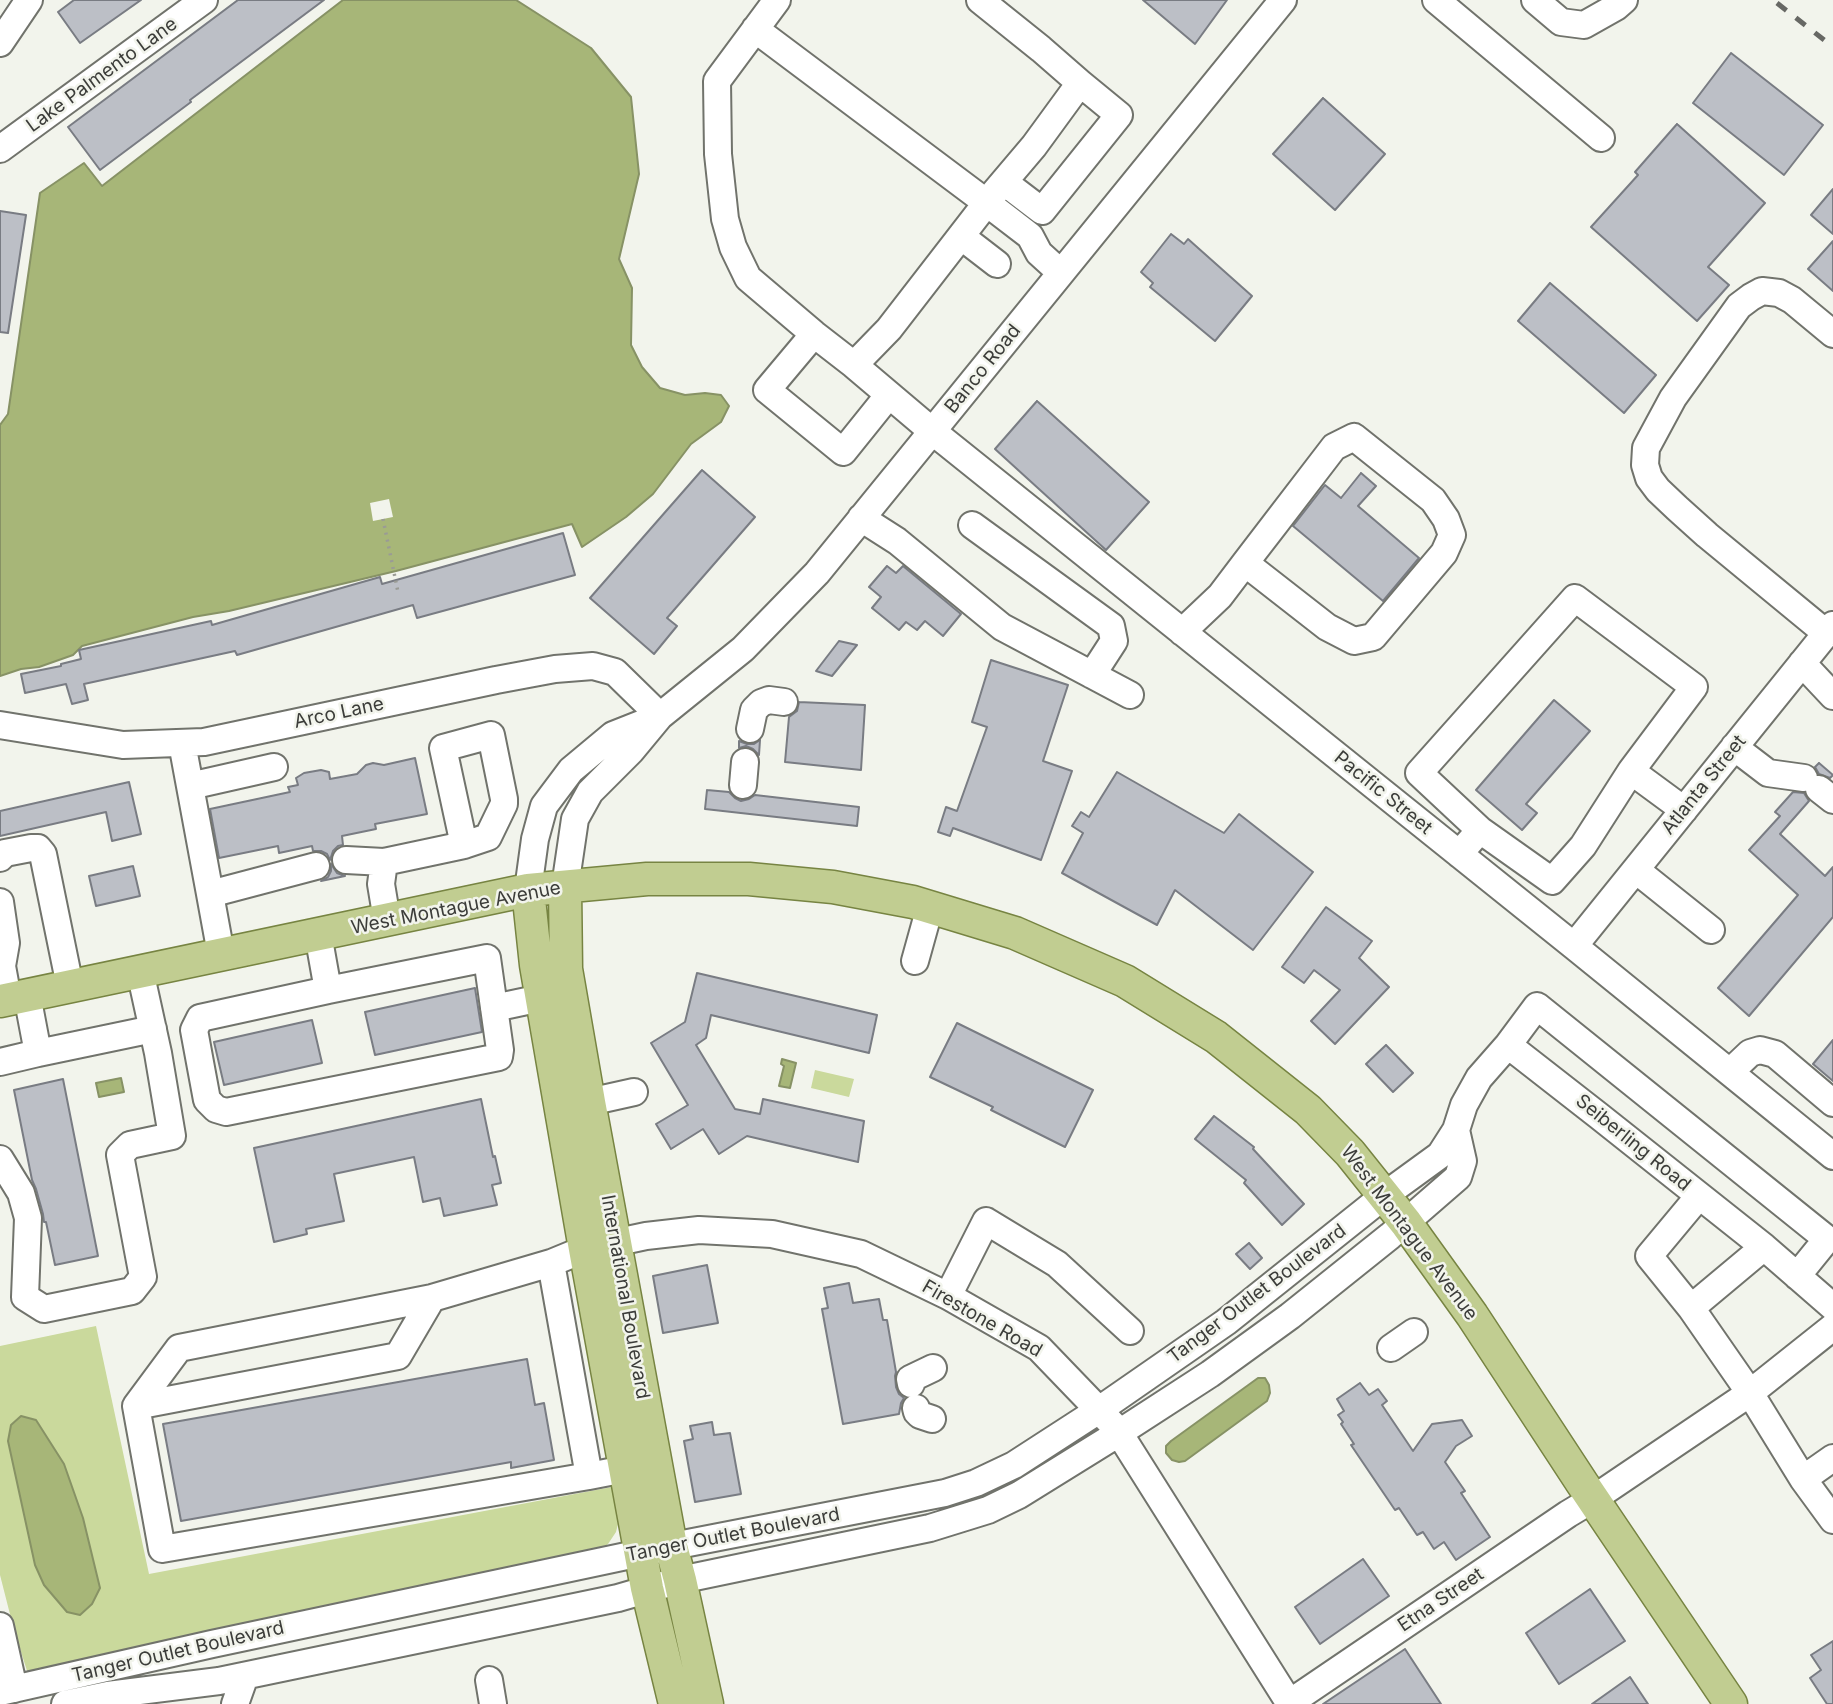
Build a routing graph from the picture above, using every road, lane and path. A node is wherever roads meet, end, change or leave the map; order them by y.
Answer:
1 (29, 0) edge
2 (204, 0) edge
3 (777, 0) edge
4 (980, 0) edge
5 (1283, 0) edge
6 (1436, 0) edge
7 (1535, 0) edge
8 (1624, 0) edge
9 (755, 29) junction
10 (0, 43) edge
11 (1080, 83) junction
12 (1601, 138) dead end
13 (2, 143) edge
14 (1004, 182) junction
15 (983, 208) junction
16 (962, 237) junction
17 (997, 264) dead end
18 (1061, 273) junction
19 (814, 334) junction
20 (1833, 334) edge
21 (854, 365) junction
22 (888, 396) junction
23 (932, 431) junction
24 (861, 518) junction
25 (383, 519) dead end
26 (972, 525) dead end
27 (1245, 563) junction
28 (398, 593) dead end
29 (1829, 629) edge
30 (1182, 632) junction
31 (1802, 663) junction
32 (1092, 675) junction
33 (1130, 695) dead end
34 (1833, 696) edge
35 (784, 702) dead end
36 (660, 716) junction
37 (0, 725) edge
38 (750, 729) dead end
39 (182, 743) junction
40 (1734, 747) junction
41 (274, 767) dead end
42 (1631, 771) junction
43 (190, 786) junction
44 (1819, 789) edge
45 (1684, 810) junction
46 (1480, 830) junction
47 (464, 845) dead end
48 (1459, 854) junction
49 (0, 858) edge
50 (346, 860) dead end
51 (384, 862) junction
52 (316, 866) dead end
53 (1636, 870) junction
54 (565, 887) junction
55 (528, 890) junction
56 (210, 894) junction
57 (0, 902) edge
58 (930, 907) junction
59 (387, 920) junction
60 (1711, 930) dead end
61 (317, 934) junction
62 (1574, 946) junction
63 (221, 954) junction
64 (915, 961) dead end
65 (140, 971) junction
66 (71, 986) junction
67 (328, 990) junction
68 (12, 998) edge
69 (541, 998) junction
70 (494, 1008) junction
71 (153, 1029) junction
72 (1508, 1045) junction
73 (38, 1053) junction
74 (0, 1062) edge
75 (1730, 1072) junction
76 (634, 1092) dead end
77 (589, 1102) junction
78 (1833, 1103) edge
79 (1456, 1130) junction
80 (1833, 1156) edge
81 (0, 1159) edge
82 (1385, 1195) junction
83 (1699, 1196) junction
84 (1406, 1223) junction
85 (600, 1246) junction
86 (1764, 1247) junction
87 (551, 1264) junction
88 (1797, 1276) junction
89 (948, 1296) junction
90 (432, 1298) junction
91 (1833, 1307) edge
92 (1691, 1308) junction
93 (1833, 1327) edge
94 (1130, 1331) dead end
95 (1414, 1332) dead end
96 (1391, 1348) dead end
97 (933, 1368) dead end
98 (1750, 1393) junction
99 (920, 1404) dead end
100 (136, 1406) junction
101 (1099, 1410) junction
102 (1119, 1433) junction
103 (1833, 1458) edge
104 (625, 1469) junction
105 (589, 1476) junction
106 (1803, 1479) junction
107 (1593, 1499) junction
108 (1833, 1520) edge
109 (656, 1550) junction
110 (680, 1580) junction
111 (647, 1588) junction
112 (0, 1626) edge
113 (238, 1638) junction
114 (244, 1676) junction
115 (187, 1685) junction
116 (7, 1691) edge
117 (65, 1704) edge
118 (214, 1704) edge
119 (235, 1704) edge
120 (675, 1704) edge
121 (707, 1704) edge
122 (1289, 1704) edge
123 (1731, 1704) edge

1 - 10 street
2 - 13 street, Lake Palmento Lane
3 - 9 street, Pacific Street
4 - 11 street
5 - 18 street, Banco Road
6 - 12 street
7 - 8 street
9 - 15 street
9 - 19 street, Pacific Street
11 - 14 street
11 - 14 street
14 - 15 street
15 - 16 street
15 - 18 street
16 - 17 street
16 - 21 street
18 - 23 street, Banco Road
19 - 21 street, Pacific Street
19 - 22 street
20 - 29 street
21 - 22 street, Pacific Street
22 - 23 street, Pacific Street
23 - 24 street, Banco Road
23 - 30 street, Pacific Street
24 - 32 street
24 - 36 street, Banco Road
25 - 28 path
26 - 32 street
27 - 27 street
27 - 30 street
29 - 31 street, Atlanta Street
30 - 48 street, Pacific Street
31 - 34 street
31 - 40 street, Atlanta Street
32 - 33 street
35 - 38 street
36 - 39 street, Arco Lane
36 - 54 street, Banco Road
36 - 55 street, Banco Road
37 - 39 street, Arco Lane
39 - 43 street
40 - 44 street
40 - 45 street, Atlanta Street
41 - 43 street
42 - 45 street
42 - 46 street
42 - 46 street
43 - 56 street
45 - 53 street, Atlanta Street
46 - 48 street
47 - 51 street
48 - 62 street, Pacific Street
49 - 66 street
50 - 51 street
51 - 59 street
52 - 56 street
53 - 60 street
53 - 62 street, Atlanta Street
54 - 55 main road, West Montague Avenue
54 - 58 main road, West Montague Avenue
54 - 77 main road, International Boulevard
55 - 59 main road, West Montague Avenue
55 - 69 main road, International Boulevard
56 - 63 street
57 - 68 street
58 - 64 street
58 - 82 main road, West Montague Avenue
59 - 61 main road, West Montague Avenue
61 - 63 main road, West Montague Avenue
61 - 67 street
62 - 75 street, Pacific Street
63 - 65 main road, West Montague Avenue
65 - 66 main road, West Montague Avenue
65 - 71 street
66 - 68 main road, West Montague Avenue
67 - 70 street
67 - 70 street
68 - 73 street
69 - 70 street
69 - 85 main road, International Boulevard
71 - 73 street
71 - 81 street
72 - 79 street
72 - 83 street, Seiberling Road
72 - 88 street
73 - 74 street
75 - 78 street
75 - 80 street, Pacific Street
76 - 77 street
77 - 85 main road, International Boulevard
79 - 82 street
79 - 84 street
82 - 84 main road, West Montague Avenue
82 - 101 street, Tanger Outlet Boulevard
83 - 86 street, Seiberling Road
83 - 92 street
84 - 102 street, Tanger Outlet Boulevard
84 - 107 main road, West Montague Avenue
85 - 87 street, Firestone Road
85 - 89 street, Firestone Road
85 - 104 main road, International Boulevard
85 - 109 main road, International Boulevard
86 - 88 street, Seiberling Road
86 - 92 street
87 - 90 street, Firestone Road
87 - 105 street
88 - 91 street, Seiberling Road
89 - 94 street
89 - 101 street, Firestone Road
90 - 100 street, Firestone Road
90 - 100 street
92 - 98 street
93 - 98 street, Etna Street
95 - 96 street
97 - 99 street
98 - 106 street
98 - 107 street, Etna Street
100 - 105 street
101 - 102 street, Firestone Road
101 - 109 street, Tanger Outlet Boulevard
102 - 110 street, Tanger Outlet Boulevard
102 - 122 street, Firestone Road
103 - 106 street
104 - 105 street
104 - 109 main road, International Boulevard
106 - 108 street
107 - 122 street, Etna Street
107 - 123 main road, West Montague Avenue
109 - 110 main road, International Boulevard
109 - 111 main road, International Boulevard
109 - 113 street, Tanger Outlet Boulevard
110 - 111 street, Tanger Outlet Boulevard
110 - 121 main road, International Boulevard
111 - 114 street, Tanger Outlet Boulevard
111 - 120 main road, International Boulevard
112 - 116 street
113 - 114 street
113 - 116 street, Tanger Outlet Boulevard
114 - 115 street, Tanger Outlet Boulevard
114 - 119 street
115 - 117 street, Tanger Outlet Boulevard
115 - 118 street

